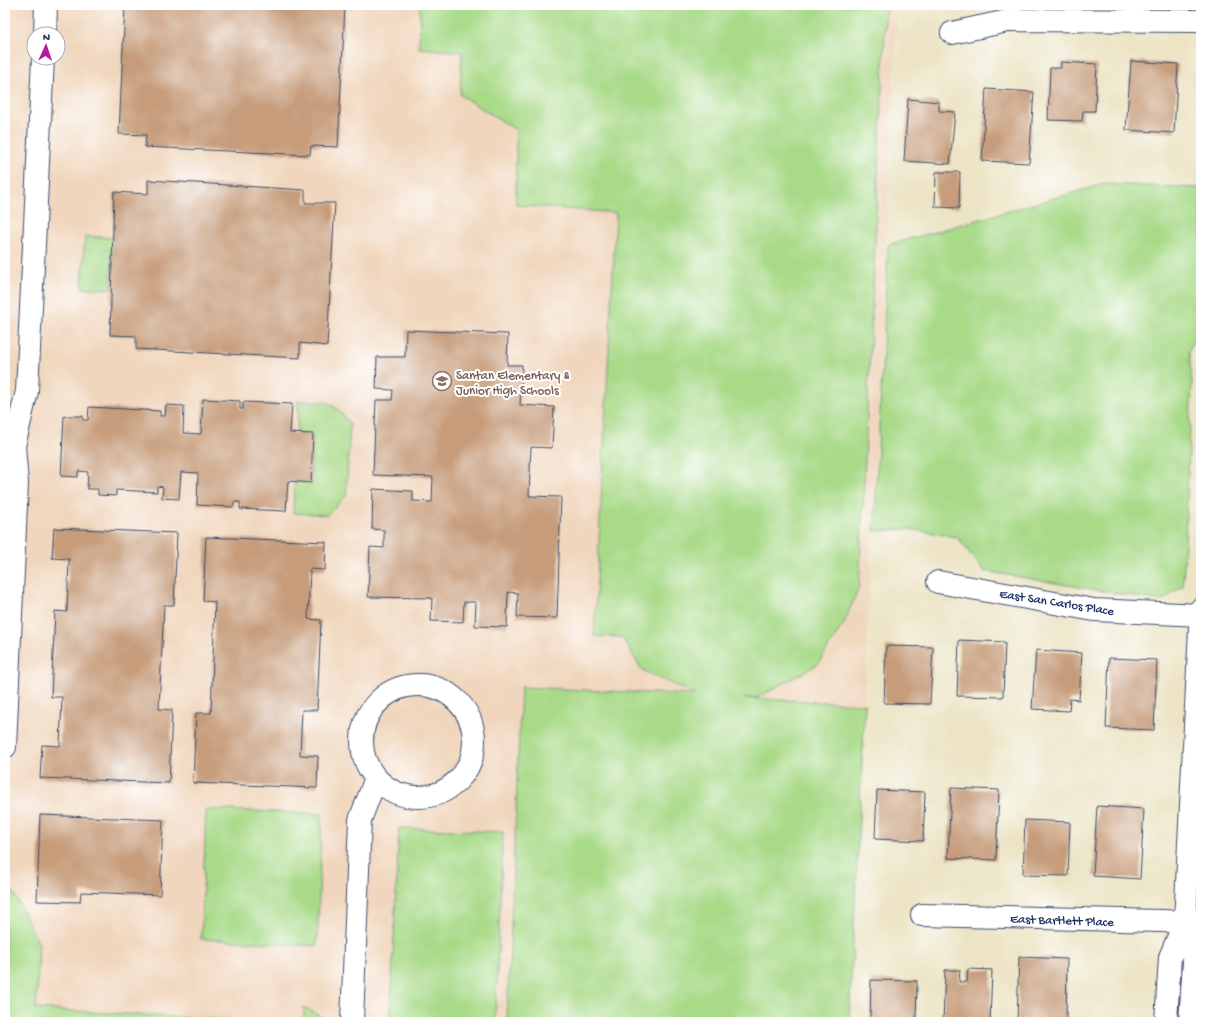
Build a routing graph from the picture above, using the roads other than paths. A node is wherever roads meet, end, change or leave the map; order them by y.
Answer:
1 (46, 5) edge
2 (1201, 21) edge
3 (45, 26) edge
4 (952, 33) dead end
5 (44, 66) edge
6 (10, 446) edge
7 (938, 582) dead end
8 (1201, 609) edge
9 (1201, 615) edge
10 (5, 747) edge
11 (376, 778) junction
12 (922, 915) dead end
13 (1193, 922) edge
14 (352, 1022) edge
15 (1166, 1022) edge
16 (1190, 1022) edge

1 - 3 street
2 - 4 street
5 - 6 street
6 - 10 street
7 - 9 street, East San Carlos Place
8 - 9 street
9 - 13 street
11 - 11 street
11 - 14 street
12 - 13 street, East Bartlett Place
13 - 15 street
13 - 16 street

